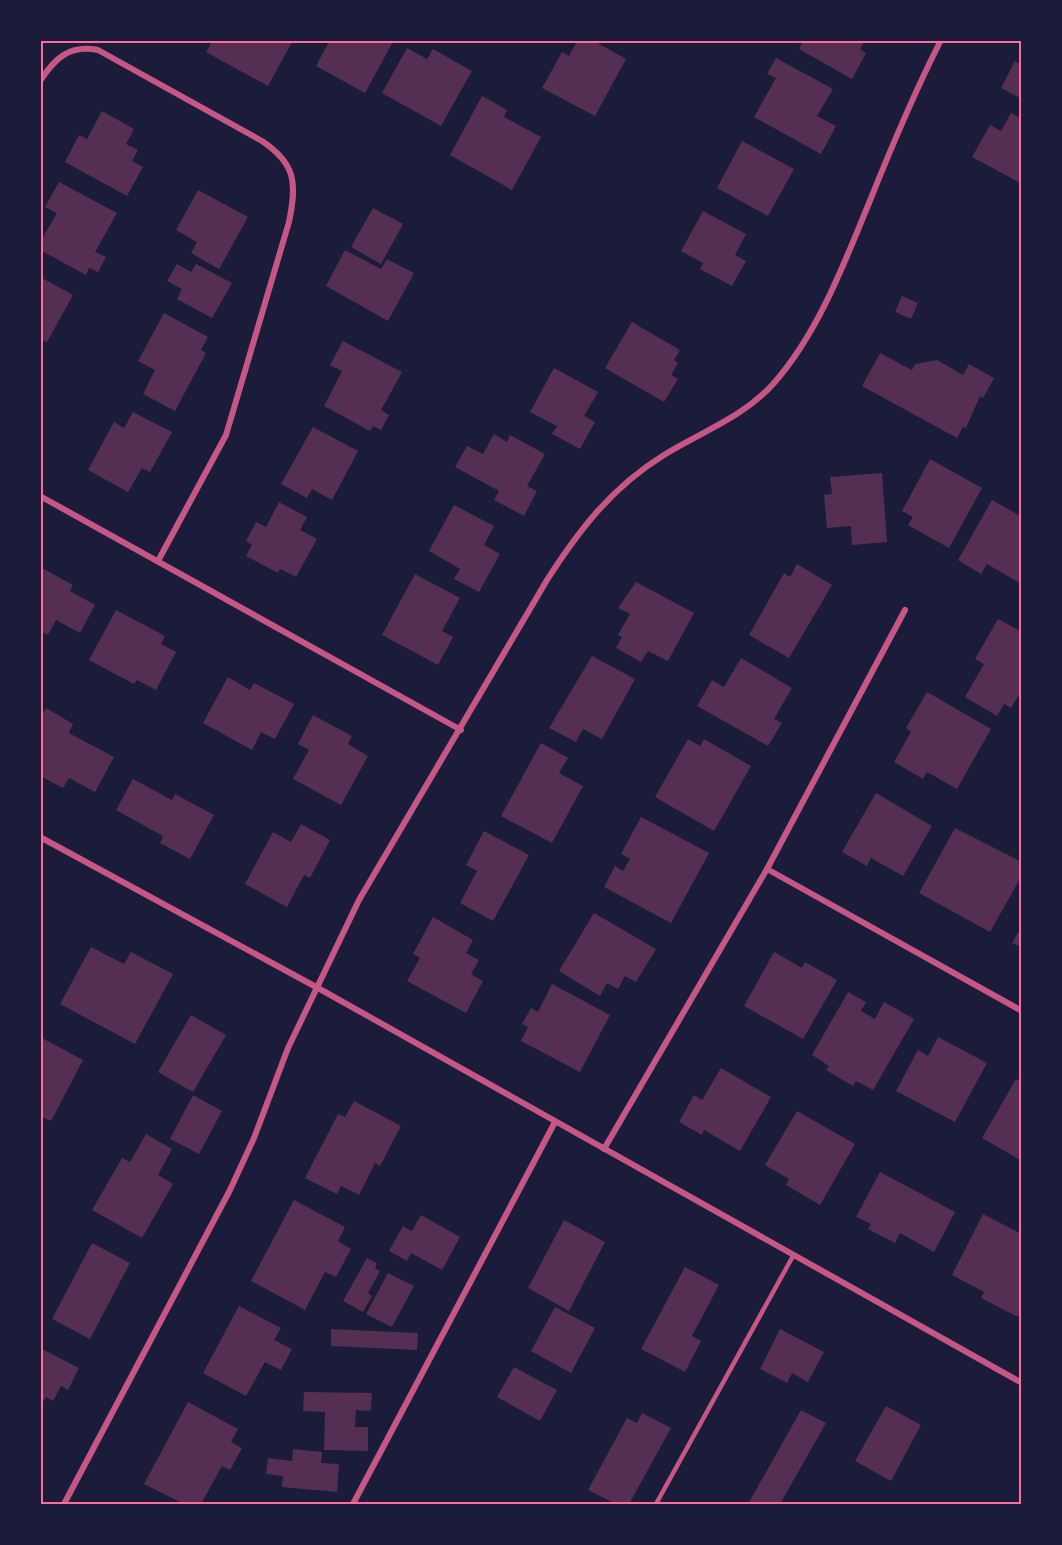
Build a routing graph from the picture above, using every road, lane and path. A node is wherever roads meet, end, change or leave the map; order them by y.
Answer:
1 (86, 40) edge
2 (941, 40) edge
3 (89, 48) junction
4 (40, 81) edge
5 (40, 496) edge
6 (158, 561) junction
7 (904, 610) dead end
8 (461, 730) junction
9 (43, 838) edge
10 (40, 848) edge
11 (767, 868) junction
12 (318, 988) junction
13 (1022, 1011) edge
14 (555, 1122) junction
15 (604, 1149) junction
16 (793, 1256) junction
17 (1022, 1383) edge
18 (64, 1504) edge
19 (353, 1504) edge
20 (656, 1504) edge

1 - 3 lane
2 - 8 street
3 - 4 street
3 - 6 street
5 - 6 street
6 - 8 street
7 - 11 street
8 - 12 street
9 - 10 street
9 - 12 street
11 - 13 street
11 - 15 street
12 - 14 street
12 - 18 street
14 - 15 street
14 - 19 street
15 - 16 street
16 - 17 street
16 - 20 lane

